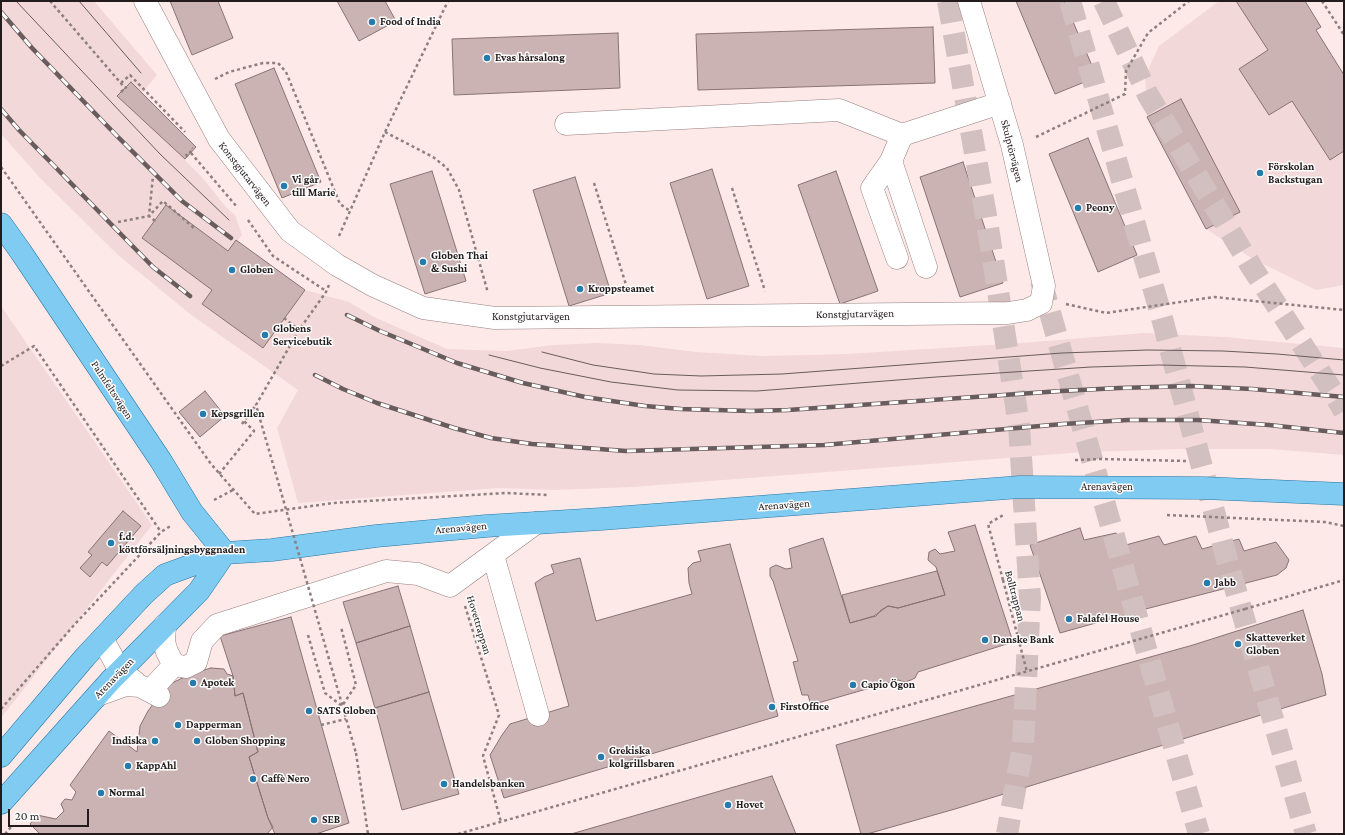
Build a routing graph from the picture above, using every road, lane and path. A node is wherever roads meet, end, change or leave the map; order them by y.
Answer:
1 (50, 1) edge
2 (145, 1) edge
3 (448, 1) edge
4 (969, 1) edge
5 (1189, 1) edge
6 (1322, 1) edge
7 (1344, 35) edge
8 (121, 83) junction
9 (129, 85) dead end
10 (125, 88) junction
11 (193, 90) junction
12 (121, 92) dead end
13 (1000, 103) junction
14 (566, 124) dead end
15 (385, 132) junction
16 (902, 135) junction
17 (190, 137) dead end
18 (1036, 137) dead end
19 (192, 148) dead end
20 (197, 152) dead end
21 (186, 154) dead end
22 (193, 156) dead end
23 (890, 161) junction
24 (1, 167) edge
25 (153, 176) dead end
26 (594, 183) dead end
27 (732, 188) dead end
28 (350, 211) junction
29 (149, 216) junction
30 (155, 221) dead end
31 (118, 222) dead end
32 (1, 224) edge
33 (194, 228) dead end
34 (897, 258) dead end
35 (926, 267) dead end
36 (333, 275) junction
37 (765, 293) dead end
38 (488, 295) dead end
39 (1041, 303) junction
40 (1344, 310) edge
41 (636, 317) junction
42 (284, 318) dead end
43 (299, 330) junction
44 (1, 366) edge
45 (256, 405) junction
46 (211, 458) dead end
47 (1072, 460) dead end
48 (1192, 461) dead end
49 (211, 464) junction
50 (219, 474) junction
51 (1344, 494) edge
52 (550, 495) dead end
53 (1325, 522) dead end
54 (536, 523) junction
55 (988, 524) dead end
56 (1344, 526) edge
57 (161, 532) dead end
58 (225, 553) junction
59 (493, 555) junction
60 (1344, 580) edge
61 (457, 581) junction
62 (165, 625) junction
63 (341, 627) dead end
64 (308, 635) dead end
65 (103, 640) junction
66 (174, 665) junction
67 (120, 672) junction
68 (1027, 672) junction
69 (150, 691) junction
70 (98, 694) junction
71 (342, 706) junction
72 (538, 715) dead end
73 (346, 719) junction
74 (322, 725) dead end
75 (1, 756) edge
76 (1, 803) edge
77 (501, 822) junction
78 (368, 834) edge
79 (458, 834) edge

1 - 8 path
2 - 11 street, Konstgjutarvägen
3 - 15 path
4 - 13 street, Skulptörvägen
5 - 18 path
6 - 7 path
8 - 10 path
8 - 17 path
9 - 10 path
10 - 12 path
11 - 28 path
11 - 36 street, Konstgjutarvägen
13 - 16 street
13 - 39 street, Skulptörvägen
14 - 16 street
15 - 28 path
15 - 38 path
16 - 23 street
19 - 21 path
20 - 22 path
23 - 34 street
23 - 35 street
24 - 49 path
25 - 29 path
26 - 41 path
27 - 37 path
28 - 36 path
29 - 30 path
29 - 31 path
29 - 33 path
32 - 58 main road, Palmfeltsvägen
36 - 41 street, Konstgjutarvägen
36 - 43 path, bridge
39 - 40 path
39 - 41 street, Konstgjutarvägen
42 - 43 path
43 - 45 path, bridge
44 - 57 path
45 - 50 path
45 - 71 path, bridge
46 - 49 path
47 - 48 path
49 - 50 path
50 - 52 path
51 - 54 main road, Arenavägen
53 - 56 path
54 - 58 main road, Arenavägen
54 - 59 street
55 - 68 path, Bolltrappan, bridge
58 - 62 main road, Arenavägen
58 - 65 main road, Arenavägen
59 - 61 street
59 - 72 street
60 - 68 path, bridge
61 - 66 street
61 - 77 path, Hovettrappan
62 - 66 street
62 - 67 main road, Arenavägen
63 - 71 path
64 - 71 path
65 - 67 street
65 - 75 main road, Arenavägen
66 - 69 street
67 - 69 street
67 - 70 main road, Arenavägen
68 - 77 path, bridge
69 - 70 street
70 - 76 main road, Arenavägen
71 - 73 path, bridge
73 - 74 path
73 - 78 path, bridge
77 - 79 path, bridge

